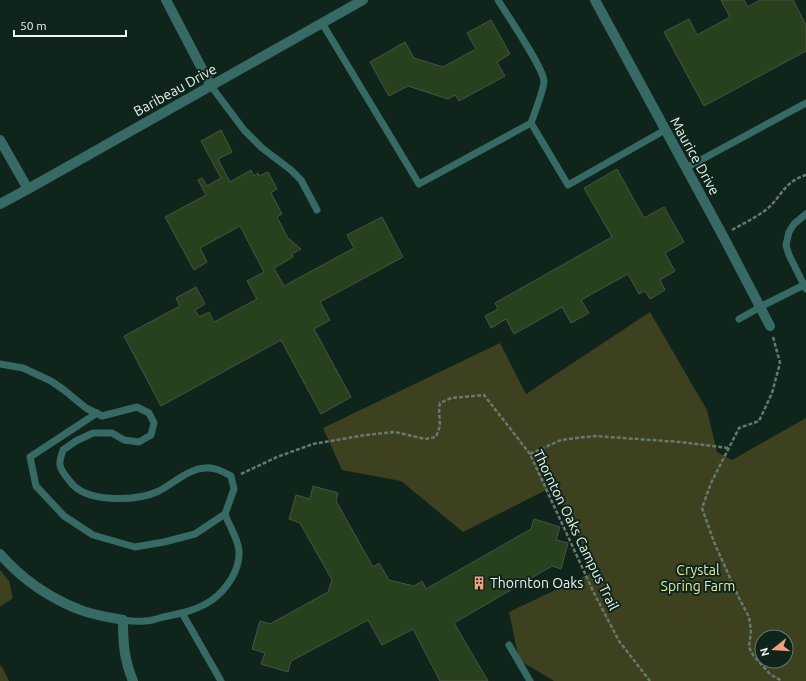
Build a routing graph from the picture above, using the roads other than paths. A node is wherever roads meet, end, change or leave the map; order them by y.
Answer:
1 (166, 0) edge
2 (363, 0) edge
3 (498, 0) edge
4 (594, 0) edge
5 (322, 23) junction
6 (211, 86) junction
7 (806, 103) edge
8 (531, 123) junction
9 (665, 130) junction
10 (0, 140) edge
11 (686, 168) junction
12 (28, 189) junction
13 (0, 204) edge
14 (317, 210) dead end
15 (806, 214) edge
16 (805, 286) edge
17 (760, 307) junction
18 (739, 319) dead end
19 (770, 326) road end
20 (0, 364) edge
21 (97, 413) junction
22 (225, 514) junction
23 (0, 554) edge
24 (182, 612) junction
25 (123, 620) junction
26 (509, 645) dead end
27 (133, 681) edge
28 (221, 681) edge
29 (530, 681) edge

1 - 6 street
2 - 5 street, Baribeau Drive
3 - 8 lane
4 - 9 street, Maurice Drive
5 - 6 street, Baribeau Drive
5 - 8 lane
6 - 12 street, Baribeau Drive
6 - 14 lane
7 - 11 lane
8 - 9 lane
9 - 11 street, Maurice Drive
10 - 12 street
11 - 17 street, Maurice Drive
12 - 13 street, Baribeau Drive
15 - 16 lane
16 - 17 lane
17 - 18 lane
17 - 19 street, Maurice Drive
20 - 21 lane
21 - 22 lane
21 - 22 lane
22 - 24 lane
23 - 25 street
24 - 25 lane
24 - 28 lane
25 - 27 street
26 - 29 lane

